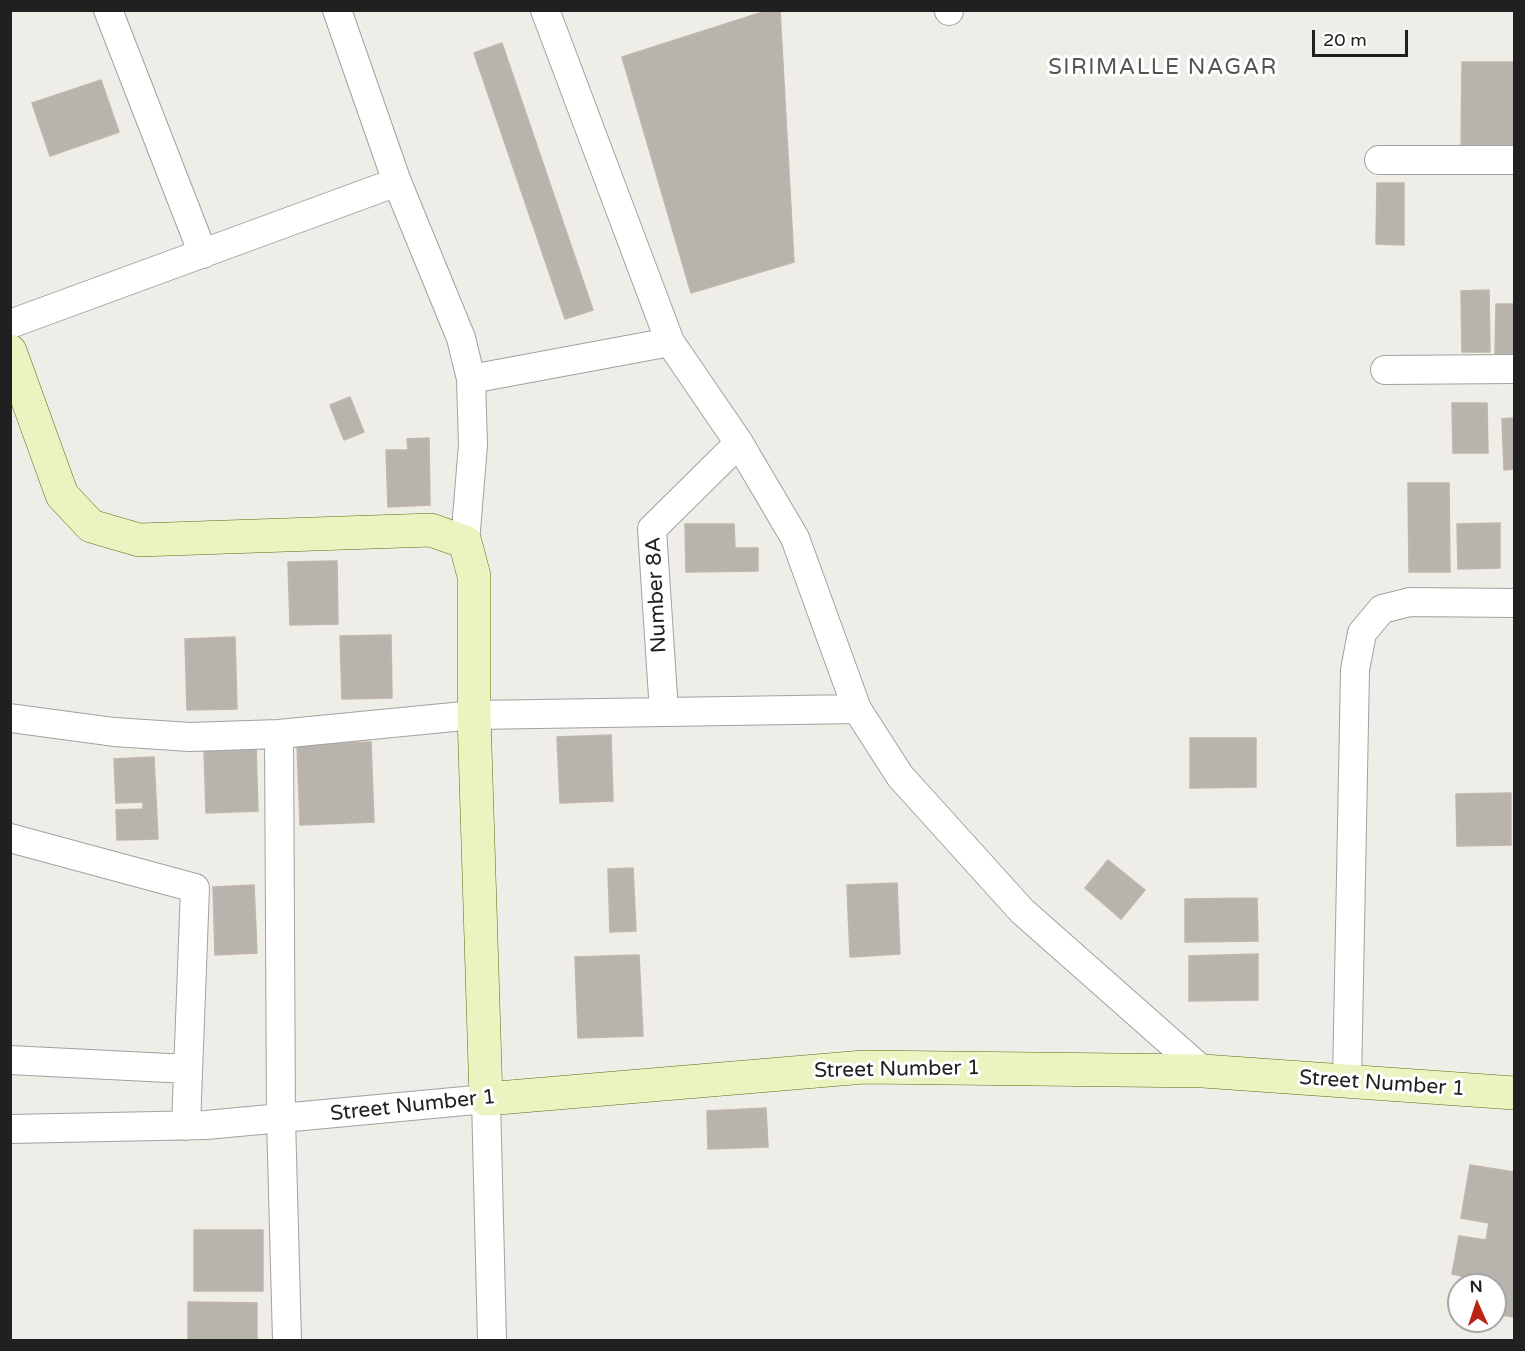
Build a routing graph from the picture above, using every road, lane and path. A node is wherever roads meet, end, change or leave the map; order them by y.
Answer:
1 (108, 10) edge
2 (337, 10) edge
3 (545, 10) edge
4 (1379, 160) dead end
5 (1515, 160) edge
6 (397, 182) junction
7 (203, 254) junction
8 (10, 324) edge
9 (670, 342) junction
10 (10, 351) edge
11 (1515, 369) edge
12 (1385, 370) dead end
13 (471, 379) junction
14 (739, 443) junction
15 (465, 542) junction
16 (1515, 603) edge
17 (857, 709) junction
18 (664, 712) junction
19 (474, 715) junction
20 (10, 718) edge
21 (279, 734) junction
22 (10, 838) edge
23 (10, 1060) edge
24 (188, 1069) junction
25 (1203, 1071) junction
26 (1347, 1082) junction
27 (1515, 1093) edge
28 (486, 1099) junction
29 (281, 1119) junction
30 (186, 1126) junction
31 (10, 1129) edge
32 (286, 1341) edge
33 (492, 1341) edge

1 - 7 street
2 - 6 street
3 - 9 street
4 - 5 street
6 - 7 street
6 - 13 street
7 - 8 street
9 - 13 street
9 - 14 street
10 - 15 street
11 - 12 street
13 - 15 street
14 - 17 street
14 - 18 street, Number 8A
15 - 19 street
16 - 26 street
17 - 18 street
17 - 25 street
18 - 19 street
19 - 21 street
19 - 28 street
20 - 21 street
21 - 29 street
22 - 24 street
23 - 24 street
24 - 30 street
25 - 26 street, Street Number 1
25 - 28 street, Street Number 1
26 - 27 street, Street Number 1
28 - 29 street, Street Number 1
28 - 33 street
29 - 30 street, Street Number 1
29 - 32 street
30 - 31 street, Street Number 1

